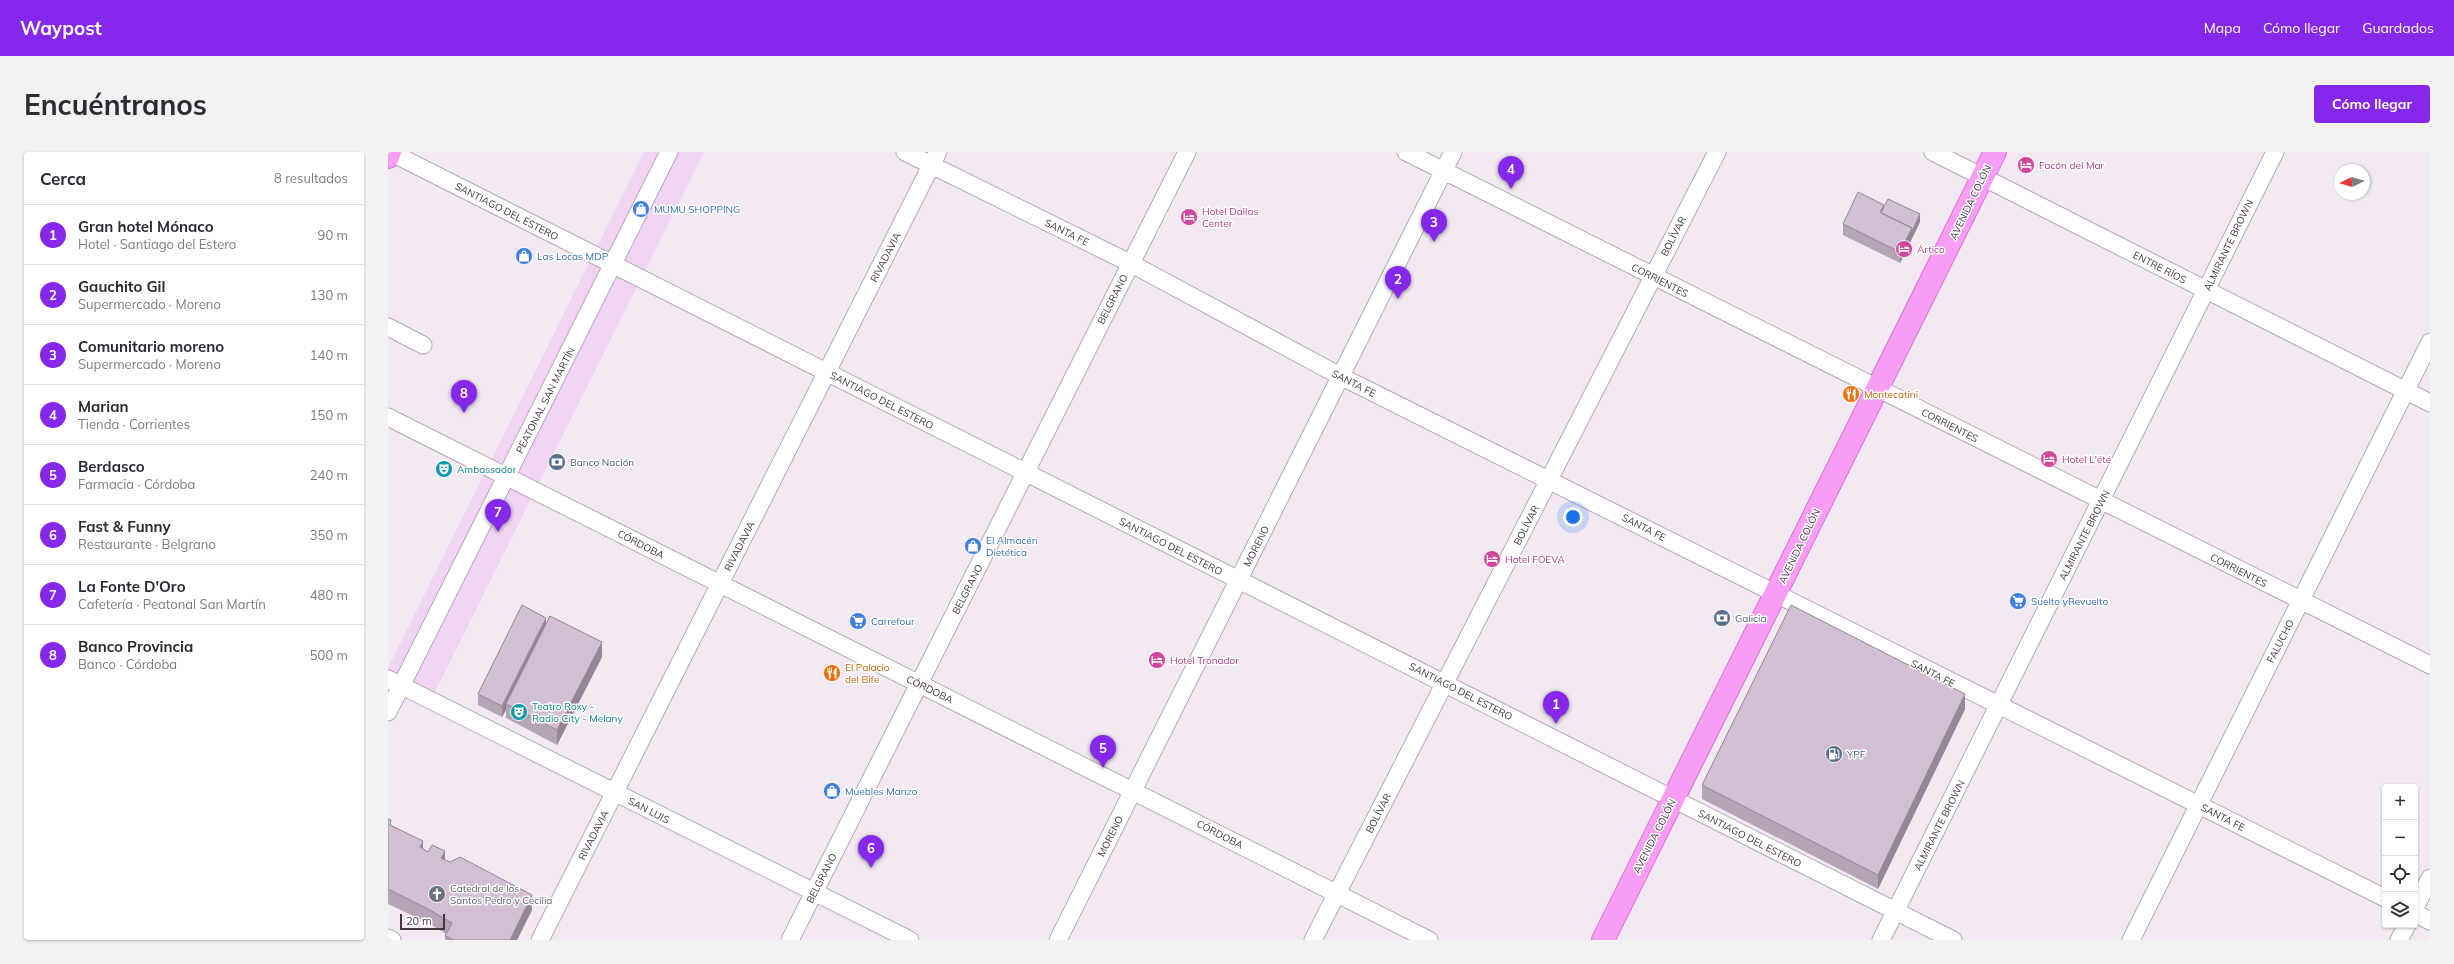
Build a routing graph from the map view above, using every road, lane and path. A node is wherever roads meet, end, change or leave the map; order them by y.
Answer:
1 (390, 152) edge
2 (669, 152) edge
3 (905, 152) edge
4 (1186, 152) edge
5 (1406, 152) edge
6 (1453, 152) edge
7 (1717, 152) edge
8 (1933, 152) edge
9 (1995, 152) edge
10 (2274, 152) edge
11 (388, 157) edge
12 (935, 159) edge
13 (1443, 171) junction
14 (1983, 177) junction
15 (1130, 263) junction
16 (613, 264) junction
17 (1653, 277) junction
18 (2206, 290) junction
19 (388, 327) edge
20 (2430, 342) edge
21 (423, 345) dead end
22 (827, 372) junction
23 (1340, 376) junction
24 (1878, 389) junction
25 (2406, 391) junction
26 (2430, 403) edge
27 (388, 417) edge
28 (1025, 472) junction
29 (506, 476) junction
30 (1549, 480) junction
31 (2101, 501) junction
32 (1239, 580) junction
33 (720, 584) junction
34 (1776, 594) junction
35 (2301, 601) junction
36 (2430, 665) edge
37 (395, 682) edge
38 (1444, 683) junction
39 (919, 684) junction
40 (1998, 705) junction
41 (388, 712) edge
42 (1133, 790) junction
43 (615, 793) junction
44 (1673, 799) junction
45 (2198, 805) junction
46 (2430, 878) edge
47 (814, 893) junction
48 (1336, 893) junction
49 (2382, 897) edge
50 (2418, 902) edge
51 (1896, 911) junction
52 (2418, 915) edge
53 (2430, 921) edge
54 (2405, 928) edge
55 (388, 938) edge
56 (392, 940) edge
57 (540, 940) edge
58 (790, 940) edge
59 (910, 940) edge
60 (1058, 940) edge
61 (1312, 940) edge
62 (1429, 940) edge
63 (1602, 940) edge
64 (1881, 940) edge
65 (1953, 940) edge
66 (2131, 940) edge
67 (2399, 940) edge

1 - 11 main road
1 - 16 street, SANTIAGO DEL ESTERO
2 - 16 street, PEATONAL SAN MARTÍN
3 - 12 street, SANTA FE
4 - 15 street, BELGRANO
5 - 13 street, CORRIENTES
6 - 13 street, MORENO
7 - 17 street, BOLÍVAR
8 - 14 street, ENTRE RÍOS
9 - 14 main road, AVENIDA COLÓN
10 - 18 street, ALMIRANTE BROWN
12 - 15 street, SANTA FE
12 - 22 street, RIVADAVIA
13 - 17 street, CORRIENTES
13 - 23 street, MORENO
14 - 18 street, ENTRE RÍOS
14 - 24 main road, AVENIDA COLÓN
15 - 23 street, SANTA FE
15 - 28 street, BELGRANO
16 - 22 street, SANTIAGO DEL ESTERO
16 - 29 street, PEATONAL SAN MARTÍN
17 - 24 street, CORRIENTES
17 - 30 street, BOLÍVAR
18 - 25 street, ENTRE RÍOS
18 - 31 street, ALMIRANTE BROWN
19 - 21 street
20 - 25 street, FALUCHO
22 - 28 street, SANTIAGO DEL ESTERO
22 - 33 street, RIVADAVIA
23 - 30 street, SANTA FE
23 - 32 street, MORENO
24 - 31 street, CORRIENTES
24 - 34 main road, AVENIDA COLÓN
25 - 26 street, ENTRE RÍOS
25 - 35 street, FALUCHO
27 - 29 street, CÓRDOBA
28 - 32 street, SANTIAGO DEL ESTERO
28 - 39 street, BELGRANO
29 - 33 street, CÓRDOBA
29 - 37 street, PEATONAL SAN MARTÍN
30 - 34 street, SANTA FE
30 - 38 street, BOLÍVAR
31 - 35 street, CORRIENTES
31 - 40 street, ALMIRANTE BROWN
32 - 38 street, SANTIAGO DEL ESTERO
32 - 42 street, MORENO
33 - 39 street, CÓRDOBA
33 - 43 street, RIVADAVIA
34 - 40 street, SANTA FE
34 - 44 main road, AVENIDA COLÓN
35 - 36 street, CORRIENTES
35 - 45 street, FALUCHO
37 - 41 street, PEATONAL SAN MARTÍN
37 - 43 street, SAN LUIS
38 - 44 street, SANTIAGO DEL ESTERO
38 - 48 street, BOLÍVAR
39 - 42 street, CÓRDOBA
39 - 47 street, BELGRANO
40 - 45 street, SANTA FE
40 - 51 street, ALMIRANTE BROWN
42 - 48 street, CÓRDOBA
42 - 60 street, MORENO
43 - 47 street, SAN LUIS
43 - 57 street, RIVADAVIA
44 - 51 street, SANTIAGO DEL ESTERO
44 - 63 main road, AVENIDA COLÓN
45 - 49 street, SANTA FE
45 - 66 street, FALUCHO
46 - 50 street
47 - 58 street, BELGRANO
47 - 59 street, SAN LUIS
48 - 61 street, BOLÍVAR
48 - 62 street, CÓRDOBA
51 - 64 street, ALMIRANTE BROWN
51 - 65 street, SANTIAGO DEL ESTERO
52 - 53 street
54 - 67 street
55 - 56 street

